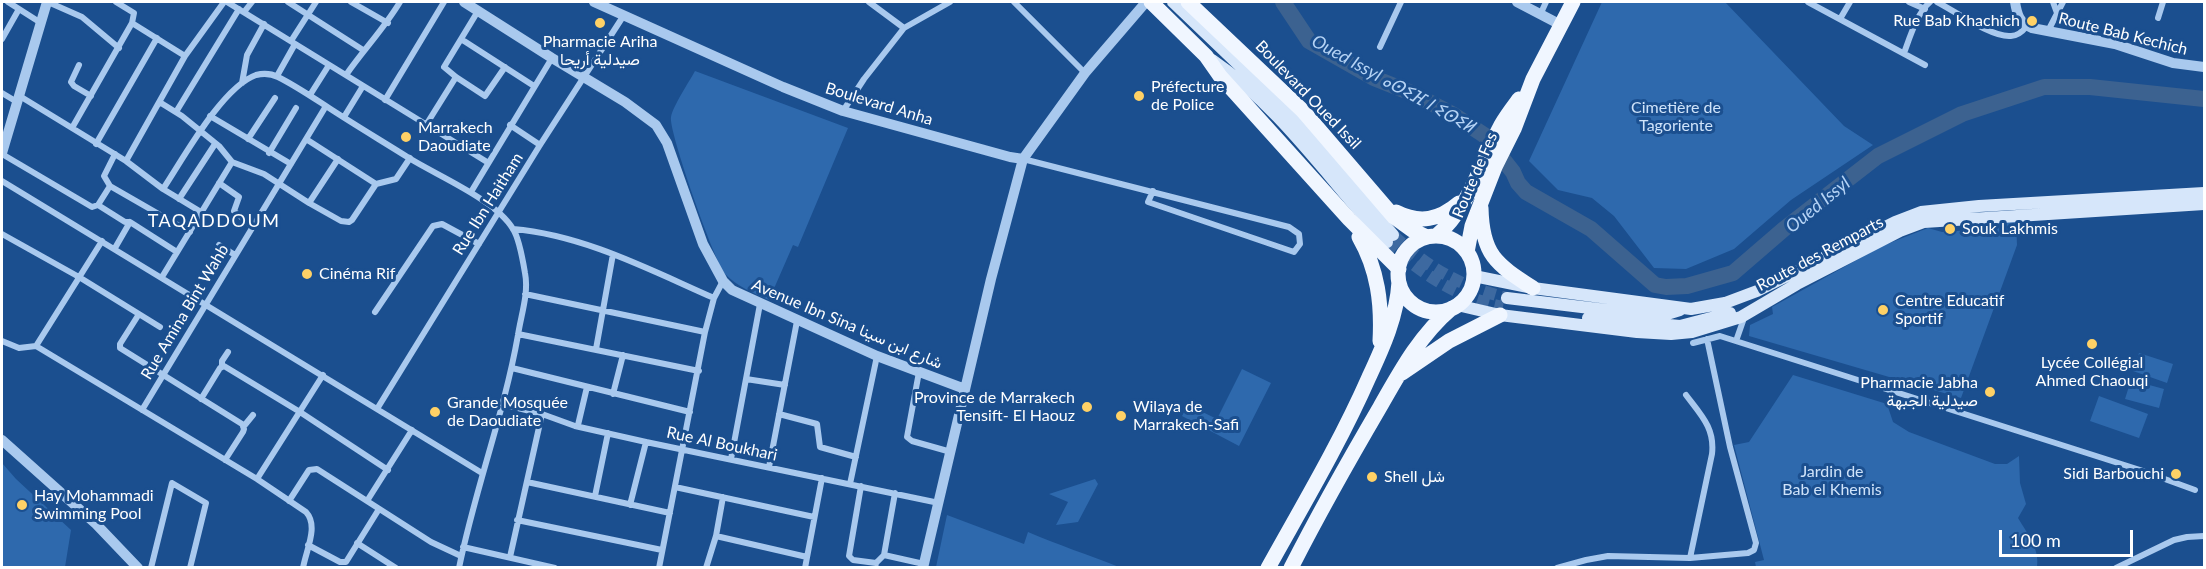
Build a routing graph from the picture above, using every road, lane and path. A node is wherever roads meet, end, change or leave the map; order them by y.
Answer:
1 (8, 2) edge
2 (48, 2) edge
3 (116, 2) edge
4 (226, 2) edge
5 (252, 2) edge
6 (288, 2) edge
7 (316, 2) edge
8 (351, 2) edge
9 (400, 2) edge
10 (444, 2) edge
11 (464, 2) edge
12 (594, 2) edge
13 (869, 2) edge
14 (950, 2) edge
15 (1014, 2) edge
16 (1146, 2) edge
17 (1151, 2) edge
18 (1173, 2) edge
19 (1188, 2) edge
20 (1401, 2) edge
21 (1517, 2) edge
22 (1546, 2) edge
23 (1573, 2) edge
24 (1808, 2) edge
25 (1850, 2) edge
26 (1909, 2) edge
27 (1930, 2) edge
28 (1937, 2) edge
29 (2015, 2) edge
30 (2053, 2) edge
31 (2063, 2) edge
32 (2163, 2) edge
33 (610, 5) edge
34 (19, 9) junction
35 (1924, 9) junction
36 (242, 11) junction
37 (478, 11) junction
38 (2057, 13) junction
39 (308, 14) junction
40 (625, 15) junction
41 (1540, 15) junction
42 (2158, 18) dead end
43 (1840, 19) junction
44 (41, 23) junction
45 (132, 23) junction
46 (388, 23) junction
47 (264, 24) junction
48 (1561, 25) junction
49 (2027, 26) junction
50 (904, 28) junction
51 (2048, 31) junction
52 (157, 38) junction
53 (2, 39) edge
54 (460, 39) junction
55 (293, 43) junction
56 (1380, 47) dead end
57 (119, 48) junction
58 (363, 50) junction
59 (1904, 53) junction
60 (185, 56) junction
61 (1206, 56) junction
62 (552, 58) junction
63 (1925, 64) dead end
64 (79, 65) dead end
65 (329, 65) junction
66 (505, 67) junction
67 (2205, 67) edge
68 (1085, 73) junction
69 (346, 75) junction
70 (277, 76) junction
71 (456, 77) junction
72 (585, 77) junction
73 (242, 83) junction
74 (363, 86) junction
75 (534, 86) junction
76 (2, 93) edge
77 (91, 96) junction
78 (310, 96) junction
79 (276, 98) dead end
80 (18, 99) junction
81 (385, 100) junction
82 (161, 103) junction
83 (326, 106) junction
84 (296, 108) dead end
85 (843, 111) junction
86 (176, 112) junction
87 (210, 116) junction
88 (344, 117) junction
89 (426, 124) junction
90 (510, 125) junction
91 (72, 128) junction
92 (201, 132) junction
93 (4, 134) edge
94 (248, 139) junction
95 (306, 139) junction
96 (96, 144) junction
97 (215, 144) junction
98 (540, 145) junction
99 (2, 153) edge
100 (269, 153) junction
101 (115, 154) junction
102 (410, 158) junction
103 (338, 159) junction
104 (1023, 159) junction
105 (126, 161) junction
106 (232, 162) junction
107 (487, 162) junction
108 (291, 164) junction
109 (2, 181) edge
110 (219, 183) junction
111 (278, 184) junction
112 (376, 184) junction
113 (110, 186) junction
114 (163, 189) junction
115 (1153, 191) junction
116 (471, 192) junction
117 (2205, 193) edge
118 (179, 199) junction
119 (1474, 199) junction
120 (309, 203) junction
121 (2205, 204) edge
122 (98, 205) junction
123 (1383, 205) junction
124 (201, 212) junction
125 (498, 213) junction
126 (1349, 219) junction
127 (130, 222) junction
128 (253, 226) junction
129 (513, 229) junction
130 (190, 232) junction
131 (2, 234) edge
132 (1432, 237) junction
133 (102, 241) junction
134 (479, 244) junction
135 (219, 245) dead end
136 (115, 248) junction
137 (177, 252) junction
138 (1467, 252) junction
139 (613, 254) junction
140 (235, 255) junction
141 (1399, 275) junction
142 (79, 276) junction
143 (1474, 276) junction
144 (162, 277) junction
145 (723, 281) junction
146 (1533, 288) junction
147 (525, 294) junction
148 (714, 298) junction
149 (1767, 300) junction
150 (206, 304) junction
151 (760, 304) junction
152 (1455, 306) junction
153 (1504, 307) junction
154 (1684, 309) junction
155 (375, 312) dead end
156 (603, 312) junction
157 (139, 314) junction
158 (1741, 316) junction
159 (798, 321) junction
160 (160, 327) dead end
161 (705, 332) junction
162 (518, 334) junction
163 (1707, 339) junction
164 (2, 341) edge
165 (1736, 341) junction
166 (1693, 343) dead end
167 (36, 346) junction
168 (596, 349) junction
169 (228, 352) dead end
170 (623, 355) junction
171 (877, 356) junction
172 (1379, 356) junction
173 (222, 367) junction
174 (512, 368) junction
175 (699, 371) junction
176 (919, 372) junction
177 (163, 374) junction
178 (323, 375) junction
179 (1397, 376) junction
180 (746, 379) junction
181 (785, 385) junction
182 (587, 387) junction
183 (965, 389) junction
184 (613, 394) junction
185 (1686, 395) dead end
186 (201, 399) junction
187 (502, 404) junction
188 (377, 408) junction
189 (142, 410) junction
190 (300, 412) junction
191 (690, 412) junction
192 (542, 414) junction
193 (779, 414) junction
194 (253, 415) dead end
195 (578, 425) junction
196 (244, 426) junction
197 (412, 430) junction
198 (608, 433) junction
199 (2, 440) edge
200 (646, 442) junction
201 (683, 448) junction
202 (951, 452) junction
203 (856, 457) junction
204 (731, 459) junction
205 (225, 460) junction
206 (769, 467) junction
207 (388, 470) junction
208 (482, 473) junction
209 (822, 478) junction
210 (257, 479) junction
211 (527, 482) junction
212 (850, 484) junction
213 (861, 486) junction
214 (675, 487) junction
215 (2194, 490) dead end
216 (895, 493) junction
217 (594, 496) junction
218 (723, 497) junction
219 (290, 501) junction
220 (367, 501) junction
221 (939, 503) junction
222 (630, 505) junction
223 (379, 509) junction
224 (670, 513) junction
225 (814, 517) junction
226 (517, 520) junction
227 (716, 536) junction
228 (2205, 536) edge
229 (357, 543) junction
230 (308, 545) junction
231 (463, 547) junction
232 (662, 550) junction
233 (884, 555) junction
234 (461, 556) junction
235 (510, 557) junction
236 (807, 557) junction
237 (1690, 558) junction
238 (876, 565) edge
239 (923, 566) edge
240 (2119, 566) edge
241 (138, 567) edge
242 (152, 567) edge
243 (190, 567) edge
244 (303, 567) edge
245 (396, 567) edge
246 (459, 567) edge
247 (555, 567) edge
248 (659, 567) edge
249 (706, 567) edge
250 (805, 567) edge
251 (1268, 567) edge
252 (1291, 567) edge
253 (1557, 567) edge

1 - 34 street
2 - 44 street
2 - 57 street
3 - 45 street
4 - 36 street
4 - 60 street
5 - 36 street
6 - 39 street
7 - 39 street
8 - 46 street
9 - 46 street
10 - 81 street
11 - 37 street, Avenue Ibn Sina شارع ابن سينا
12 - 33 street, Boulevard Anha
13 - 50 street
14 - 50 street
15 - 68 street
16 - 68 street
17 - 61 main road, Boulevard Oued Issil
18 - 61 main road, Boulevard Oued Issil
19 - 123 main road, Boulevard Oued Issil
20 - 56 street
21 - 41 street
22 - 41 street
23 - 48 main road, Route de Fes
24 - 43 street
25 - 43 street
26 - 35 street
27 - 35 street
28 - 49 street
29 - 49 street
30 - 38 street
31 - 38 street
32 - 42 street
33 - 40 street, Boulevard Anha
34 - 44 street
34 - 53 street
35 - 59 street
36 - 47 street
36 - 86 street
37 - 54 street
37 - 62 street, Avenue Ibn Sina شارع ابن سينا
38 - 51 street
39 - 55 street
39 - 58 street
40 - 72 street, Rue Ibn Haitham
40 - 85 street, Boulevard Anha
41 - 48 street
43 - 59 street
44 - 80 street
45 - 52 street
45 - 57 street
46 - 58 street
47 - 55 street
47 - 73 street
48 - 119 main road, Route de Fes
49 - 51 street, Route Bab Kechich
50 - 85 street
51 - 67 street, Route Bab Kechich
52 - 60 street
52 - 96 street
54 - 66 street
54 - 71 street
55 - 65 street
55 - 70 street
57 - 77 street
58 - 69 street
59 - 63 street
60 - 82 street
61 - 126 main road, Boulevard Oued Issil
62 - 72 street, Avenue Ibn Sina شارع ابن سينا
62 - 75 street
64 - 77 street
65 - 69 street
65 - 78 street
66 - 71 street
66 - 75 street
68 - 104 street
69 - 74 street
70 - 73 street
70 - 78 street
71 - 89 street
72 - 98 street, Rue Ibn Haitham
72 - 145 street, Avenue Ibn Sina شارع ابن سينا
73 - 87 street
74 - 81 street
74 - 88 street
75 - 90 street
76 - 80 street
77 - 91 street
78 - 83 street
79 - 94 street
80 - 91 street
80 - 93 street
81 - 89 street
82 - 86 street
82 - 105 street
83 - 88 street
83 - 95 street, Rue Amina Bint Wahb
84 - 100 street
85 - 104 street, Boulevard Anha
86 - 92 street
87 - 92 street
87 - 94 street
88 - 102 street
89 - 107 street
90 - 98 street
90 - 107 street
91 - 96 street
92 - 97 street
92 - 114 street
93 - 99 street
94 - 100 street
95 - 103 street
95 - 108 street, Rue Amina Bint Wahb
96 - 101 street
97 - 106 street
97 - 118 street
98 - 125 street, Rue Ibn Haitham
99 - 122 street
100 - 108 street
101 - 105 street
101 - 113 street
102 - 112 street
102 - 116 street
103 - 112 street
103 - 120 street
104 - 115 street, Boulevard Anha
104 - 183 street
105 - 114 street
106 - 110 street
106 - 111 street
107 - 116 street
108 - 111 street, Rue Amina Bint Wahb
109 - 133 street
110 - 124 street
110 - 128 street
111 - 120 street
111 - 128 street, Rue Amina Bint Wahb
112 - 120 street
113 - 122 street
113 - 130 street
114 - 118 street
115 - 115 street, Boulevard Anha
116 - 125 street
117 - 154 main road, Route des Remparts
118 - 124 street
119 - 123 main road
119 - 132 main road, Route de Fes
119 - 138 main road, Route de Fes
119 - 146 main road
121 - 149 main road, Route des Remparts
122 - 127 street
123 - 132 main road, Boulevard Oued Issil
124 - 130 street
125 - 129 street
125 - 134 street, Rue Ibn Haitham
126 - 141 main road, Boulevard Oued Issil
126 - 172 main road
127 - 136 street
127 - 137 street
128 - 140 street, Rue Amina Bint Wahb
129 - 139 street
129 - 147 street
130 - 137 street
131 - 142 street
132 - 138 main road
132 - 141 main road
133 - 136 street
133 - 142 street
134 - 155 street
134 - 188 street, Rue Ibn Haitham
135 - 140 street
136 - 144 street
137 - 144 street
138 - 143 main road
139 - 148 street
139 - 156 street
140 - 150 street, Rue Amina Bint Wahb
141 - 152 main road
141 - 172 main road
142 - 157 street
142 - 167 street
143 - 146 main road, Route des Remparts
143 - 152 main road
144 - 150 street
145 - 148 street
145 - 151 street, Avenue Ibn Sina شارع ابن سينا
146 - 154 main road, Route des Remparts
147 - 156 street
147 - 162 street
148 - 161 street
149 - 153 main road
149 - 158 main road, Route des Remparts
150 - 177 street, Rue Amina Bint Wahb
150 - 178 street
151 - 159 street, Avenue Ibn Sina شارع ابن سينا
151 - 180 street
152 - 153 main road, Route des Remparts
152 - 179 main road
153 - 154 main road
153 - 158 main road, Route des Remparts
153 - 179 main road
156 - 161 street
156 - 168 street
157 - 160 street
157 - 177 street
158 - 165 street
159 - 171 street, Avenue Ibn Sina شارع ابن سينا
159 - 181 street
161 - 175 street
162 - 168 street
162 - 174 street
163 - 165 street
163 - 166 street
163 - 237 street
164 - 167 street
165 - 215 street
167 - 189 street
168 - 170 street
169 - 173 street
170 - 175 street
170 - 184 street
171 - 176 street, Avenue Ibn Sina شارع ابن سينا
171 - 203 street
172 - 251 main road
173 - 186 street
173 - 190 street
174 - 182 street
174 - 187 street
175 - 191 street
176 - 183 street, Avenue Ibn Sina شارع ابن سينا
176 - 202 street
177 - 186 street
177 - 189 street, Rue Amina Bint Wahb
178 - 188 street
178 - 190 street
179 - 252 main road
180 - 181 street
180 - 204 street
181 - 193 street
182 - 184 street
182 - 195 street
183 - 202 street
184 - 191 street
185 - 237 street
186 - 196 street
187 - 192 street, Rue Al Boukhari
187 - 208 street
188 - 197 street
189 - 205 street
190 - 207 street
190 - 210 street
191 - 201 street
192 - 195 street, Rue Al Boukhari
192 - 211 street
193 - 203 street
193 - 206 street
194 - 196 street
195 - 198 street, Rue Al Boukhari
196 - 205 street
197 - 207 street
197 - 208 street
198 - 200 street, Rue Al Boukhari
198 - 217 street
199 - 241 street
200 - 201 street, Rue Al Boukhari
200 - 222 street
201 - 204 street, Rue Al Boukhari
201 - 214 street
202 - 221 street
203 - 212 street
204 - 206 street, Rue Al Boukhari
205 - 210 street
206 - 209 street, Rue Al Boukhari
207 - 220 street
208 - 231 street
209 - 212 street, Rue Al Boukhari
209 - 225 street
210 - 219 street
211 - 217 street
211 - 226 street
212 - 213 street, Rue Al Boukhari
213 - 216 street, Rue Al Boukhari
213 - 238 street
214 - 218 street
214 - 224 street
216 - 221 street, Rue Al Boukhari
216 - 233 street
217 - 222 street
218 - 225 street
218 - 227 street
219 - 220 street
219 - 230 street
220 - 223 street
221 - 239 street
222 - 224 street
223 - 229 street
223 - 234 street
224 - 232 street
225 - 236 street
226 - 232 street
226 - 235 street
227 - 236 street
227 - 249 street
228 - 240 street
229 - 230 street
229 - 245 street
230 - 244 street
231 - 234 street
231 - 235 street
232 - 248 street
233 - 238 street
233 - 239 street
234 - 246 street
235 - 247 street
236 - 250 street
237 - 253 street
242 - 243 street

